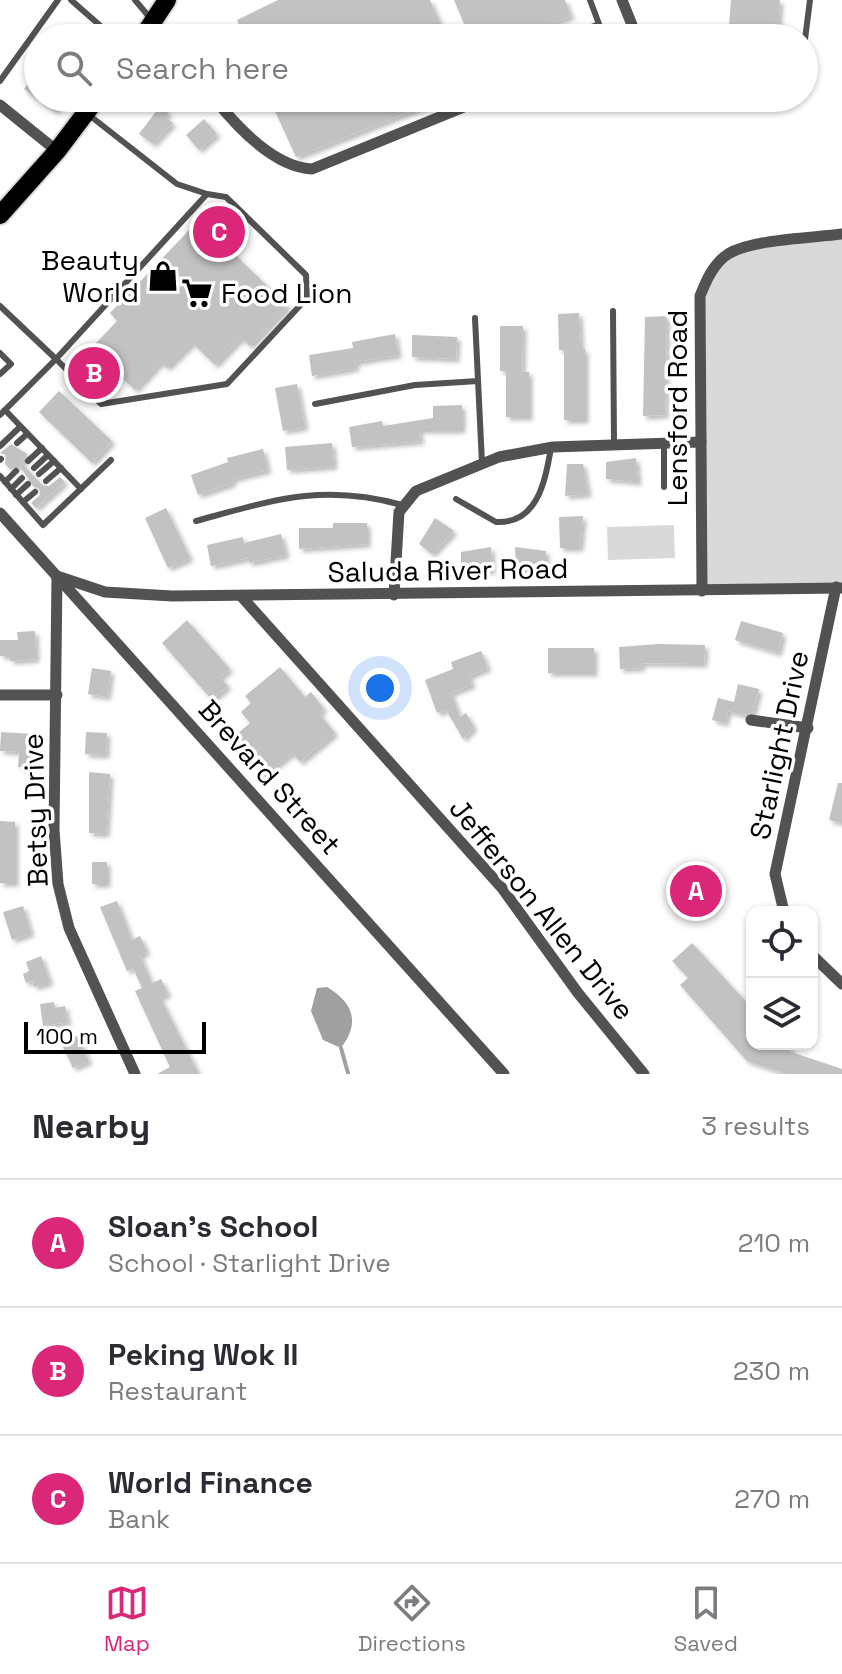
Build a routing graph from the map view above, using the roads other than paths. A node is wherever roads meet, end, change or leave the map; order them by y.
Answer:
1 (58, 0) edge
2 (71, 0) edge
3 (135, 0) edge
4 (167, 0) edge
5 (590, 0) edge
6 (622, 0) edge
7 (810, 0) edge
8 (41, 24) edge
9 (98, 24) edge
10 (143, 24) edge
11 (152, 24) edge
12 (599, 24) edge
13 (632, 24) edge
14 (807, 24) edge
15 (24, 47) edge
16 (0, 81) edge
17 (0, 105) edge
18 (87, 112) edge
19 (100, 112) edge
20 (225, 112) edge
21 (450, 112) edge
22 (57, 151) junction
23 (207, 194) junction
24 (0, 215) edge
25 (842, 234) edge
26 (0, 306) edge
27 (613, 311) dead end
28 (475, 318) dead end
29 (0, 353) edge
30 (56, 359) junction
31 (0, 374) edge
32 (478, 381) junction
33 (315, 404) dead end
34 (2, 413) edge
35 (20, 427) junction
36 (27, 434) junction
37 (701, 442) junction
38 (17, 443) dead end
39 (614, 443) junction
40 (664, 443) junction
41 (0, 446) edge
42 (42, 448) junction
43 (551, 448) junction
44 (51, 458) junction
45 (111, 460) dead end
46 (28, 461) dead end
47 (482, 463) junction
48 (34, 468) dead end
49 (61, 468) junction
50 (16, 471) dead end
51 (39, 474) dead end
52 (22, 478) dead end
53 (2, 479) edge
54 (46, 481) dead end
55 (28, 484) dead end
56 (664, 487) dead end
57 (81, 489) junction
58 (14, 492) junction
59 (35, 492) dead end
60 (456, 499) dead end
61 (23, 502) junction
62 (402, 505) junction
63 (0, 513) edge
64 (196, 521) dead end
65 (57, 576) junction
66 (839, 587) edge
67 (702, 591) junction
68 (394, 595) junction
69 (242, 597) junction
70 (0, 695) edge
71 (57, 695) junction
72 (751, 720) dead end
73 (808, 728) junction
74 (783, 906) edge
75 (818, 961) edge
76 (842, 984) edge
77 (135, 1074) edge
78 (504, 1074) edge
79 (644, 1074) edge

1 - 8 lane
2 - 9 lane
3 - 10 lane
4 - 11 main road
5 - 12 lane
6 - 13 street
7 - 14 lane
15 - 16 lane
17 - 22 street
18 - 22 main road
19 - 23 lane
20 - 21 street
22 - 24 main road
23 - 30 lane
23 - 30 lane
25 - 37 street, Lensford Road
26 - 30 lane
27 - 39 lane
28 - 32 lane
29 - 31 lane
30 - 34 lane
32 - 33 lane
32 - 47 lane
34 - 35 lane
35 - 36 lane
35 - 41 lane
36 - 38 lane
36 - 42 lane
37 - 40 street
37 - 67 street, Lensford Road
39 - 40 street
39 - 43 street
40 - 56 lane
42 - 44 lane
42 - 46 lane
43 - 47 street
43 - 60 lane
44 - 48 lane
44 - 49 lane
44 - 51 lane
45 - 57 lane
47 - 62 street
49 - 54 lane
49 - 57 lane
50 - 53 lane
52 - 58 lane
53 - 58 lane
55 - 58 lane
57 - 61 lane
58 - 61 lane
59 - 61 lane
62 - 64 lane
62 - 68 street
63 - 65 street, Brevard Street
65 - 69 street, Saluda River Road
65 - 71 street, Betsy Drive
65 - 78 street, Brevard Street
66 - 67 street, Saluda River Road
66 - 73 street, Starlight Drive
67 - 68 street, Saluda River Road
68 - 69 street, Saluda River Road
69 - 79 street, Jefferson Allen Drive
70 - 71 street
71 - 77 street, Betsy Drive
72 - 73 street
73 - 74 street, Starlight Drive
75 - 76 street

